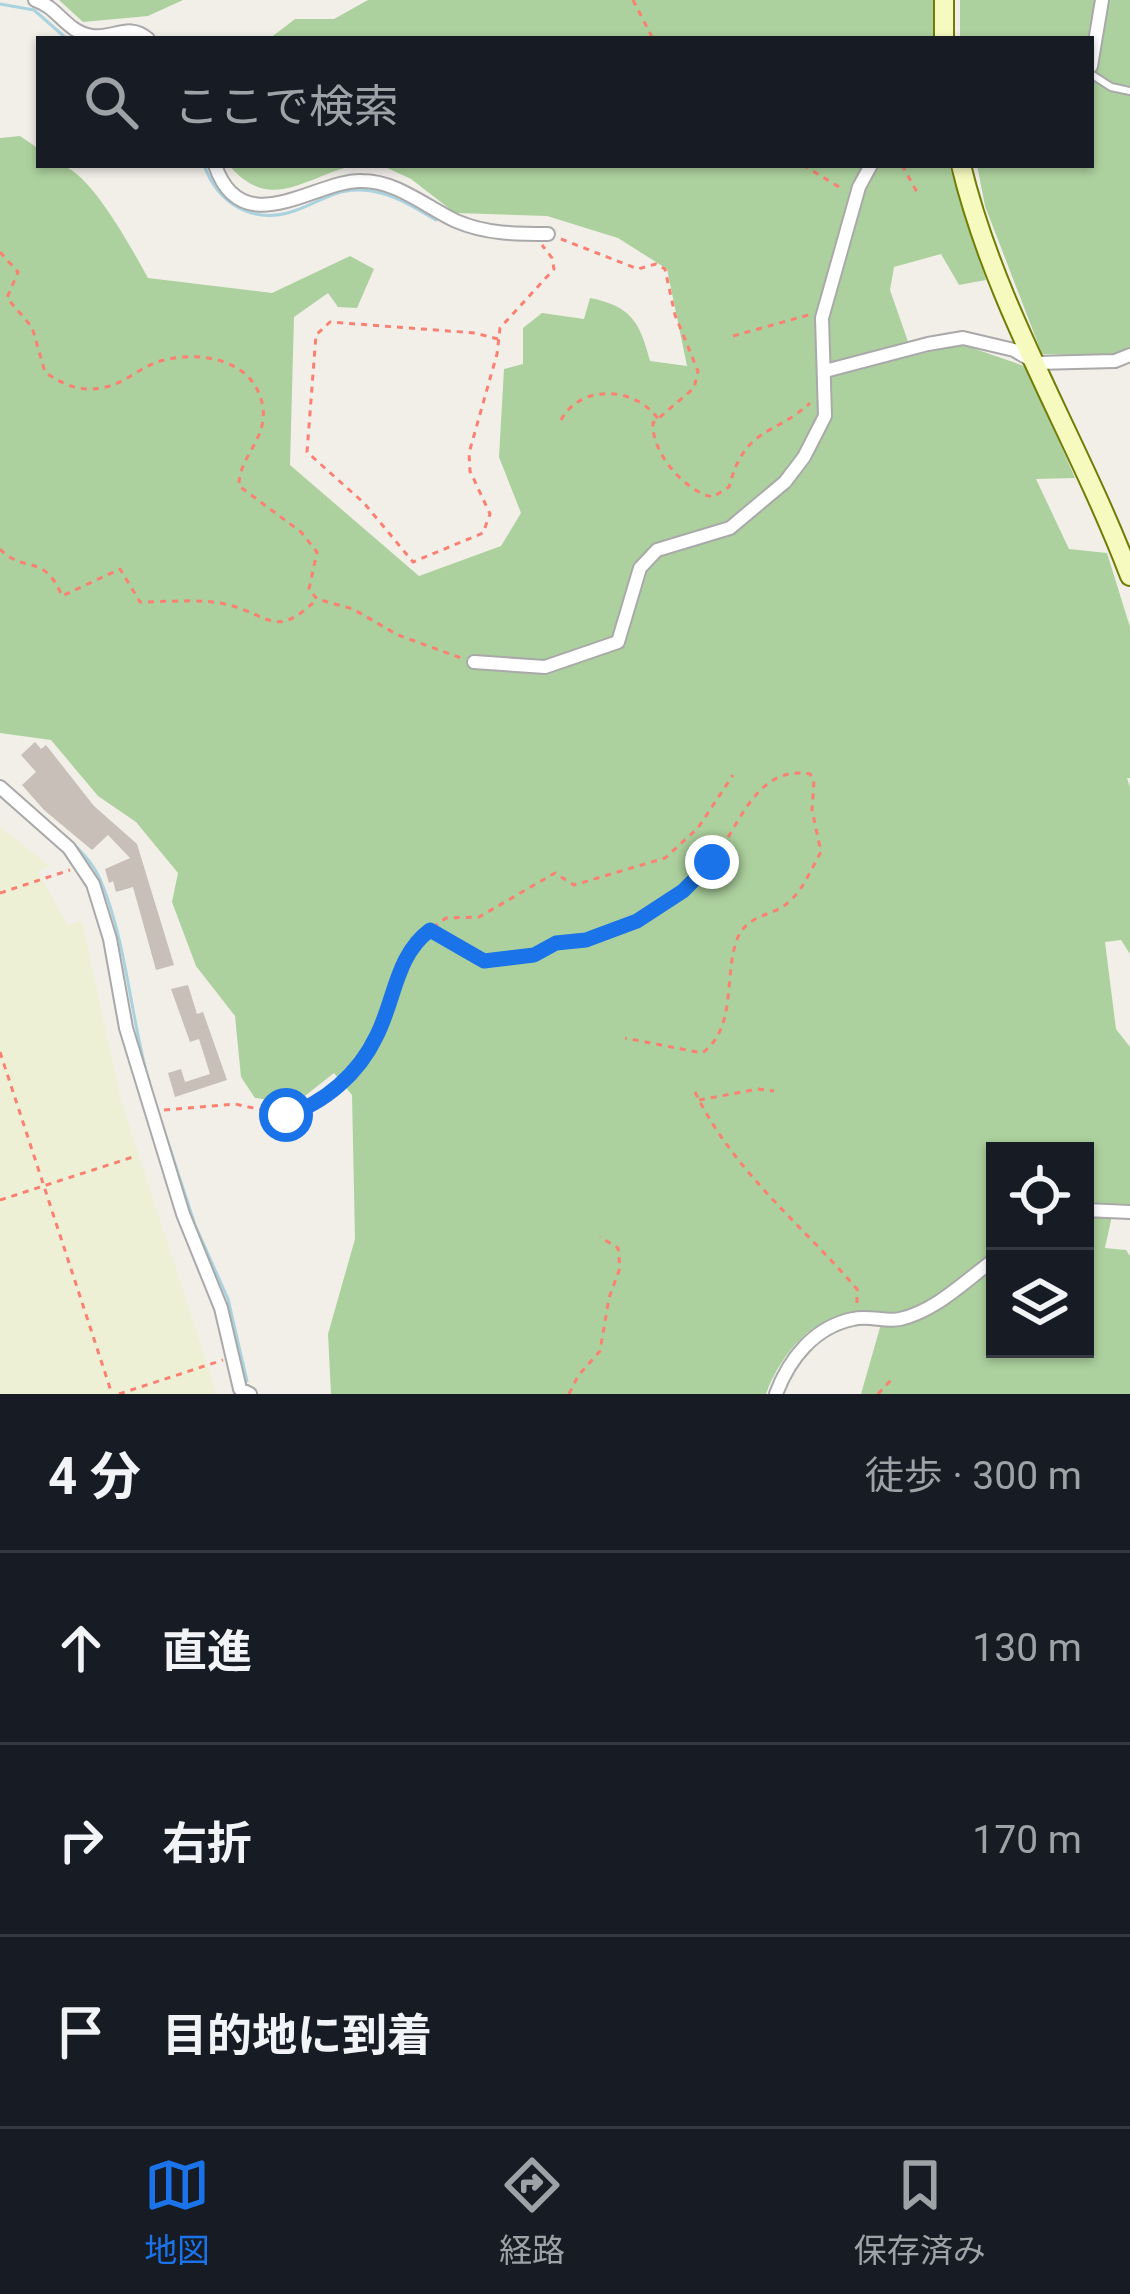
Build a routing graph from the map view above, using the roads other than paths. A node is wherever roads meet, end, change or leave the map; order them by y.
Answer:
1 (35, 0) edge
2 (944, 0) edge
3 (1102, 0) edge
4 (90, 36) edge
5 (98, 36) edge
6 (145, 36) edge
7 (944, 36) edge
8 (1094, 51) edge
9 (1094, 73) edge
10 (1130, 91) edge
11 (217, 168) edge
12 (870, 168) edge
13 (962, 168) edge
14 (544, 239) road end
15 (1130, 355) edge
16 (1036, 363) junction
17 (825, 371) junction
18 (1130, 575) edge
19 (474, 662) road end
20 (0, 787) edge
21 (1094, 1210) edge
22 (1130, 1212) edge
23 (986, 1266) edge
24 (250, 1394) edge
25 (776, 1394) edge

1 - 4 street
2 - 7 street
3 - 8 street
5 - 6 street
9 - 10 lane
11 - 14 street
12 - 17 street
13 - 16 street
15 - 16 street
16 - 17 street
16 - 18 street
17 - 19 street
20 - 24 street
21 - 22 street
23 - 25 street

